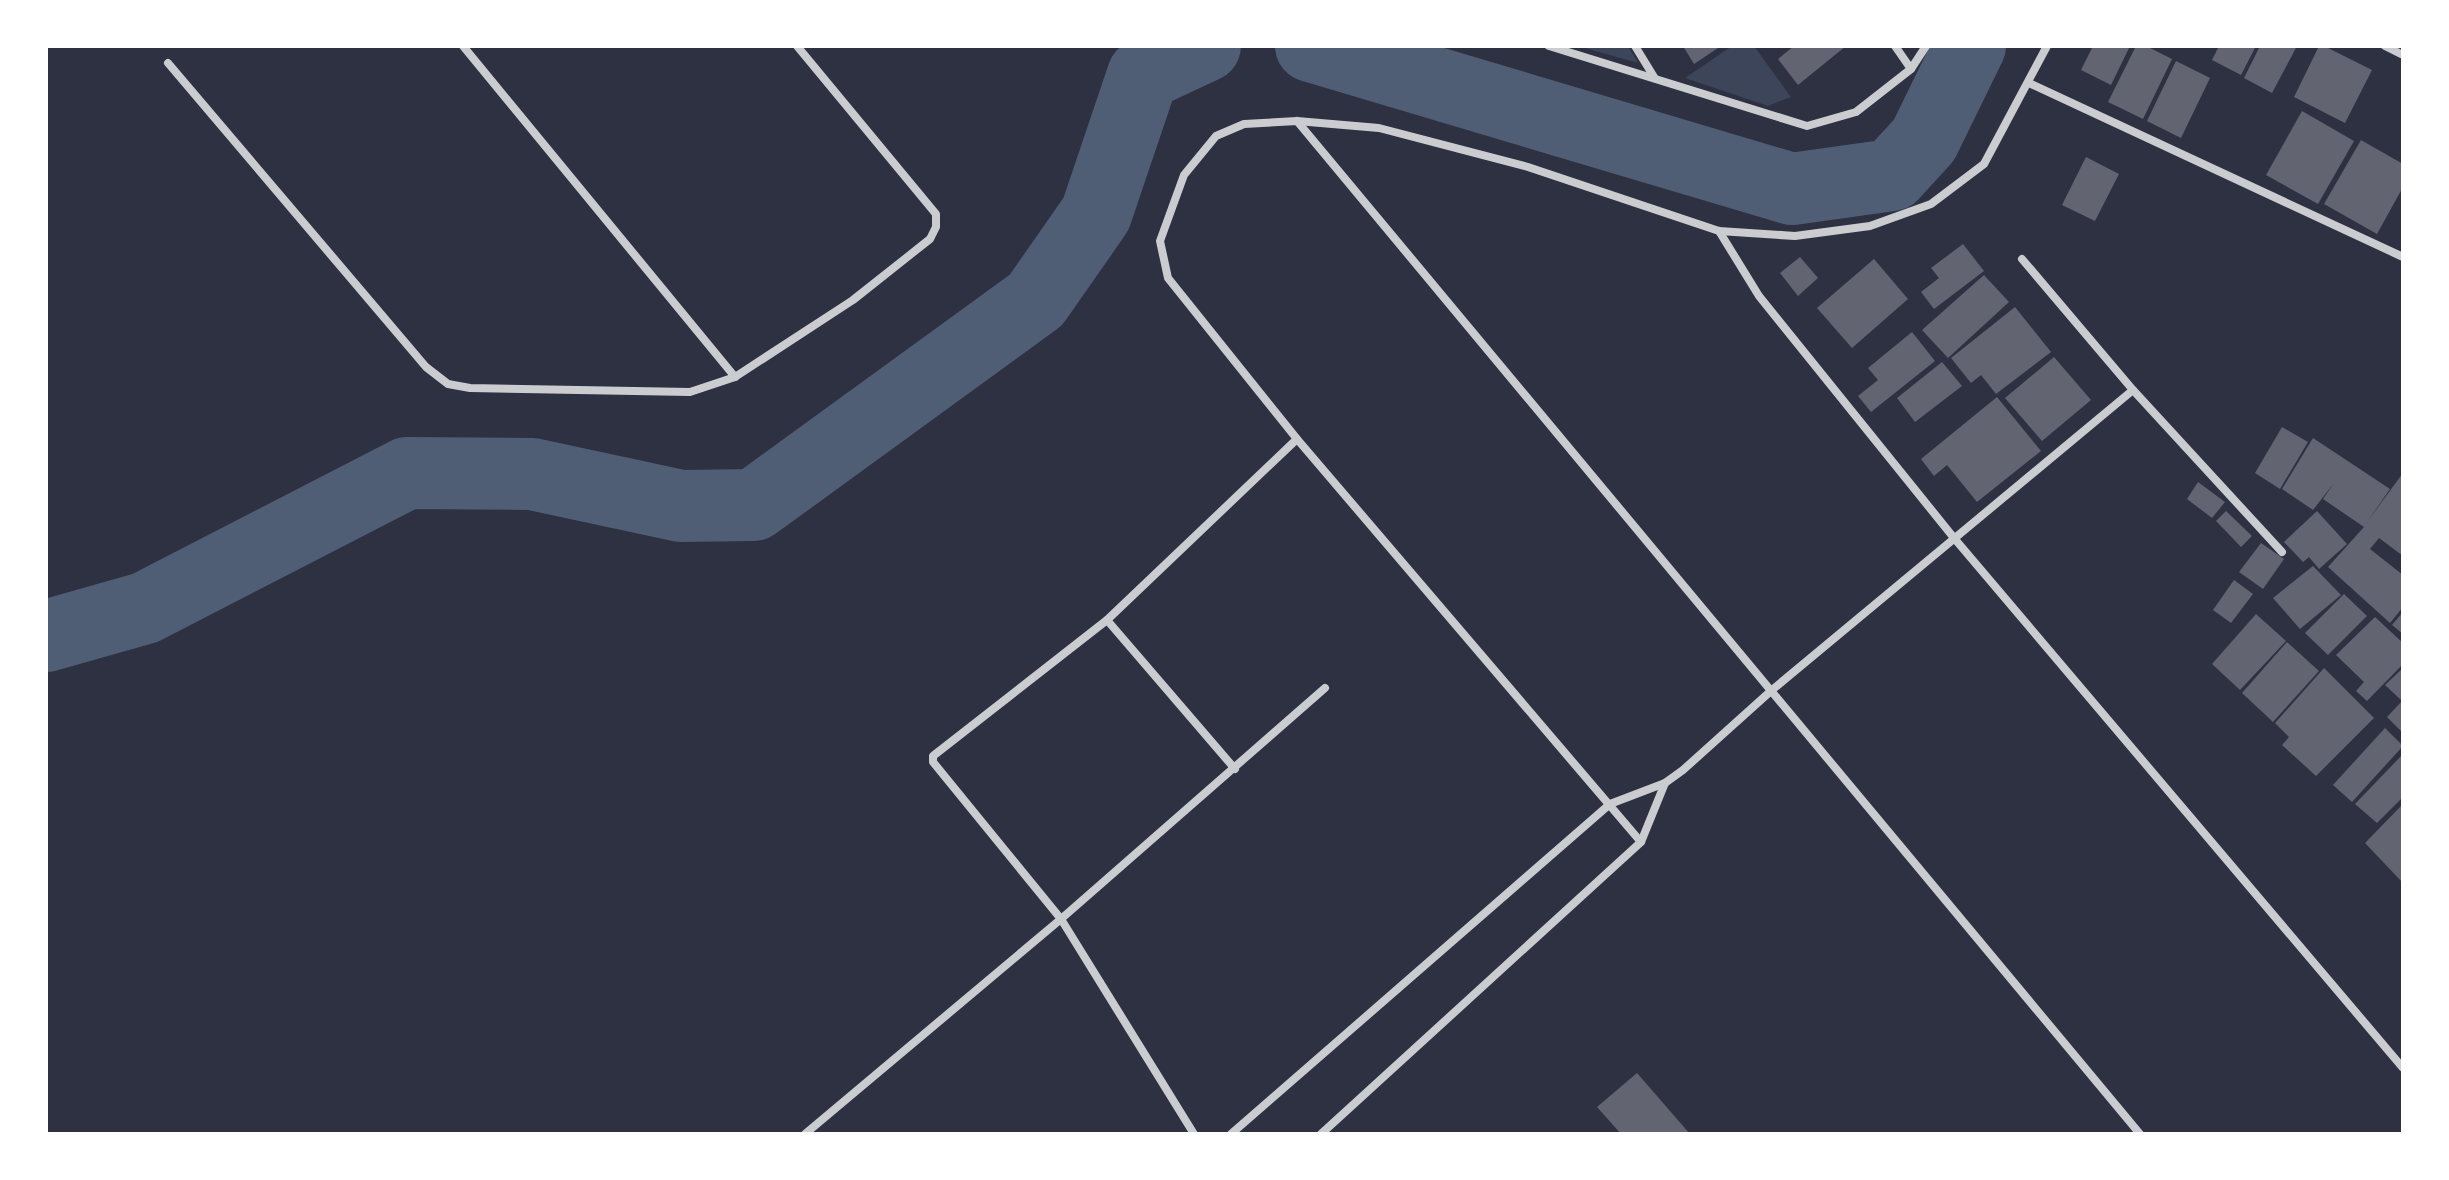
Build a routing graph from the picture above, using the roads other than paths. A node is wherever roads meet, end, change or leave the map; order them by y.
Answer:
1 (463, 46) edge
2 (797, 46) edge
3 (1549, 46) edge
4 (1635, 46) edge
5 (1895, 46) edge
6 (1926, 46) edge
7 (2047, 46) edge
8 (2385, 46) edge
9 (2403, 55) edge
10 (168, 63) dead end
11 (1911, 69) junction
12 (1654, 77) junction
13 (2029, 83) junction
14 (1297, 121) junction
15 (1719, 231) junction
16 (2403, 243) edge
17 (2401, 257) edge
18 (2022, 259) dead end
19 (735, 377) junction
20 (2133, 390) junction
21 (1297, 439) junction
22 (1954, 538) junction
23 (2282, 552) dead end
24 (1107, 620) junction
25 (1325, 688) dead end
26 (1772, 690) junction
27 (1235, 769) junction
28 (1665, 783) junction
29 (1610, 804) junction
30 (1641, 842) junction
31 (1061, 919) junction
32 (2403, 1068) edge
33 (805, 1134) edge
34 (1194, 1134) edge
35 (1231, 1134) edge
36 (1321, 1134) edge
37 (2140, 1134) edge

1 - 19 street
2 - 19 street
3 - 12 street
4 - 12 street
5 - 11 street
6 - 11 street
7 - 13 street
8 - 9 street
10 - 19 street
11 - 12 street
13 - 15 street
13 - 17 street
14 - 15 street
14 - 21 street
14 - 26 street
15 - 22 street
16 - 17 street
18 - 20 street
20 - 22 street
20 - 23 street
21 - 24 street
21 - 29 street
22 - 26 street
22 - 32 street
24 - 27 street
24 - 31 street
25 - 27 street
26 - 28 street
26 - 37 street
27 - 31 street
28 - 29 street
28 - 30 street
29 - 30 street
29 - 35 street
30 - 36 street
31 - 33 street
31 - 34 street

